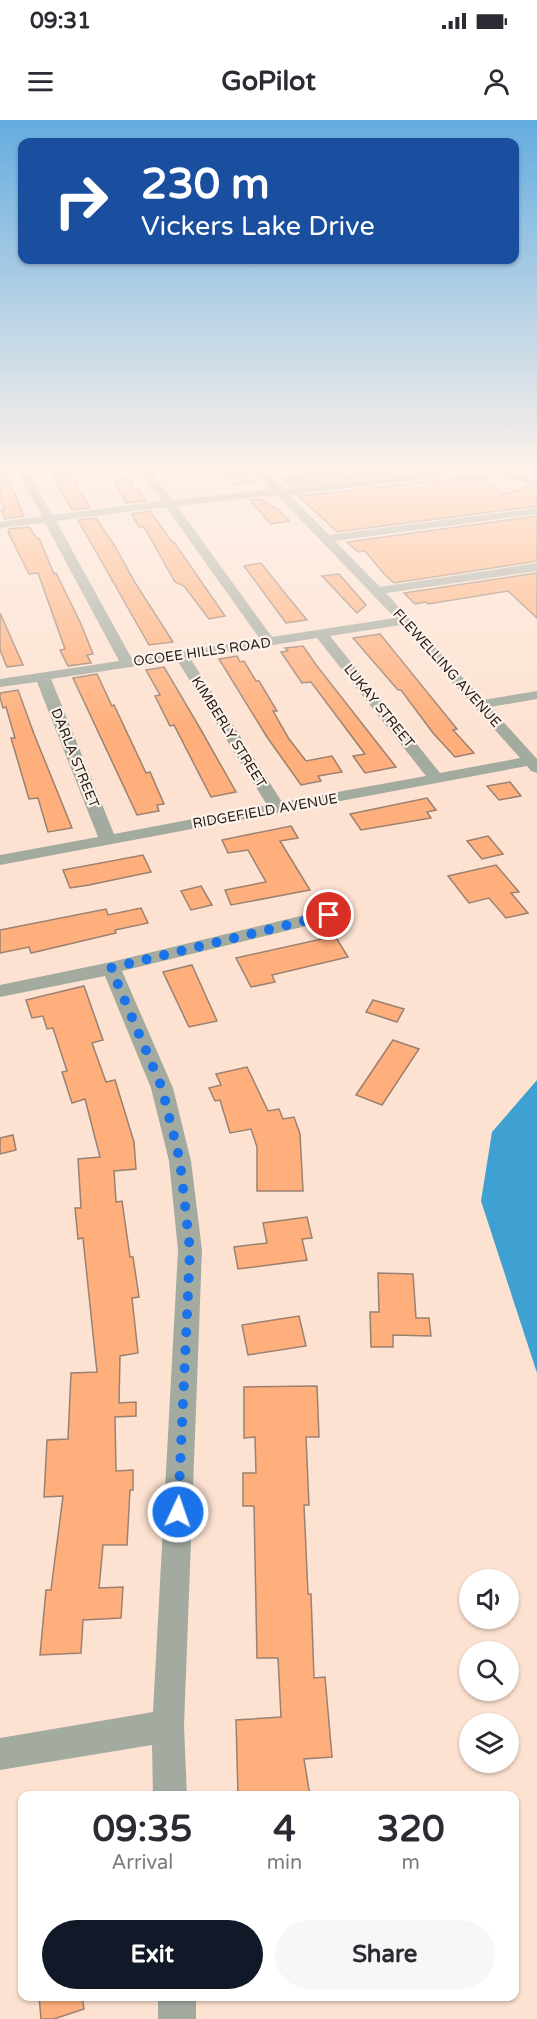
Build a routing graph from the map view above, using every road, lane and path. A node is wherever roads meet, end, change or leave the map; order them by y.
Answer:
1 (69, 555) edge
2 (206, 555) edge
3 (342, 555) edge
4 (537, 567) edge
5 (377, 591) junction
6 (403, 621) junction
7 (321, 634) junction
8 (269, 642) junction
9 (181, 655) junction
10 (127, 663) junction
11 (42, 676) junction
12 (0, 683) edge
13 (537, 695) edge
14 (479, 705) junction
15 (534, 765) edge
16 (436, 779) junction
17 (277, 808) junction
18 (108, 840) junction
19 (0, 860) edge
20 (329, 915) dead end
21 (111, 968) junction
22 (0, 992) edge
23 (168, 1726) junction
24 (0, 1754) edge
25 (170, 1791) edge
26 (177, 2001) edge
27 (177, 2019) edge

1 - 10 street
2 - 8 street
3 - 5 street, FLEWELLING AVENUE
4 - 5 street
5 - 6 street, FLEWELLING AVENUE
6 - 7 street, OCOEE HILLS ROAD
6 - 14 street, FLEWELLING AVENUE
7 - 8 street, OCOEE HILLS ROAD
7 - 16 street, LUKAY STREET
8 - 9 street, OCOEE HILLS ROAD
9 - 10 street, OCOEE HILLS ROAD
9 - 17 street, KIMBERLY STREET
10 - 11 street, OCOEE HILLS ROAD
11 - 12 street, OCOEE HILLS ROAD
11 - 18 street, DARLA STREET
13 - 14 street
14 - 15 street, FLEWELLING AVENUE
15 - 16 street, RIDGEFIELD AVENUE
16 - 17 street, RIDGEFIELD AVENUE
17 - 18 street, RIDGEFIELD AVENUE
18 - 19 street, RIDGEFIELD AVENUE
20 - 21 street
21 - 22 street
21 - 23 street
23 - 24 street
23 - 25 street
26 - 27 street

